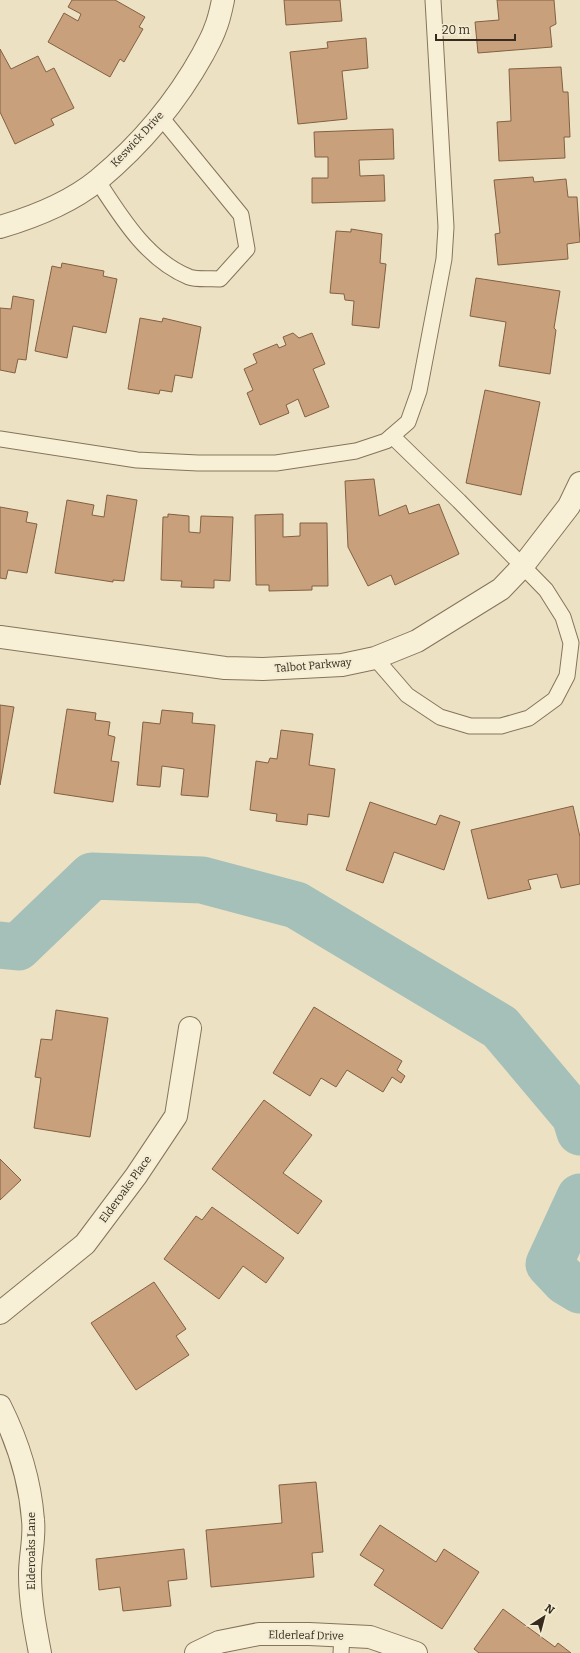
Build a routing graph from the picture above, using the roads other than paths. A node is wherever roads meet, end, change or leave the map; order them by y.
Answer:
1 (223, 0) edge
2 (433, 0) edge
3 (160, 116) junction
4 (98, 180) junction
5 (0, 227) edge
6 (392, 436) junction
7 (0, 439) edge
8 (580, 483) edge
9 (522, 568) junction
10 (0, 637) edge
11 (375, 658) junction
12 (190, 1028) dead end
13 (0, 1313) edge
14 (0, 1406) edge
15 (342, 1644) edge
16 (40, 1653) edge
17 (196, 1653) edge
18 (416, 1653) edge

1 - 3 street, Keswick Drive
2 - 6 lane
3 - 4 street, Keswick Drive
3 - 4 lane
4 - 5 street, Keswick Drive
6 - 7 lane
6 - 9 lane
8 - 9 street, Talbot Parkway
9 - 11 street, Talbot Parkway
9 - 11 lane
10 - 11 street, Talbot Parkway
12 - 13 street, Elderoaks Place
14 - 16 street, Elderoaks Lane
15 - 17 street, Elderleaf Drive
15 - 18 street, Elderleaf Drive

